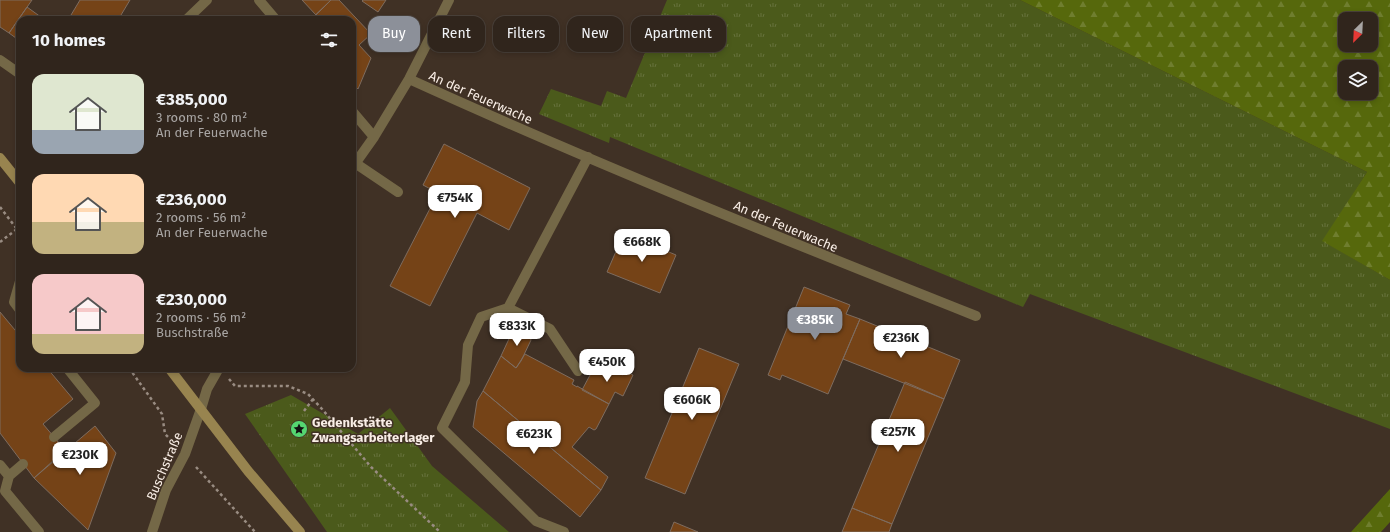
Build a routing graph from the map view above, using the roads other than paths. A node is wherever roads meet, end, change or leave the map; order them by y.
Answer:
1 (207, 0) edge
2 (259, 0) edge
3 (449, 0) edge
4 (190, 16) edge
5 (273, 16) edge
6 (0, 60) edge
7 (16, 71) edge
8 (409, 79) junction
9 (356, 116) edge
10 (374, 137) junction
11 (588, 157) junction
12 (0, 158) edge
13 (356, 162) edge
14 (356, 166) edge
15 (16, 178) edge
16 (398, 192) dead end
17 (16, 295) edge
18 (16, 305) edge
19 (508, 308) junction
20 (976, 316) dead end
21 (578, 371) dead end
22 (70, 372) edge
23 (172, 372) edge
24 (217, 372) edge
25 (201, 409) junction
26 (54, 437) dead end
27 (23, 464) dead end
28 (0, 465) edge
29 (9, 476) junction
30 (39, 532) edge
31 (152, 532) edge
32 (300, 532) edge
33 (564, 532) edge

1 - 4 street
2 - 5 street
3 - 8 street
6 - 7 street
8 - 10 street
8 - 11 street, An der Feuerwache
9 - 10 street
10 - 13 street
11 - 19 street
11 - 20 street, An der Feuerwache
12 - 15 main road
14 - 16 street
17 - 18 street
19 - 21 street
19 - 33 street
22 - 26 street
23 - 25 main road
24 - 25 street, Buschstraße
25 - 31 street, Buschstraße
25 - 32 main road
27 - 29 street
28 - 29 street
29 - 30 street

